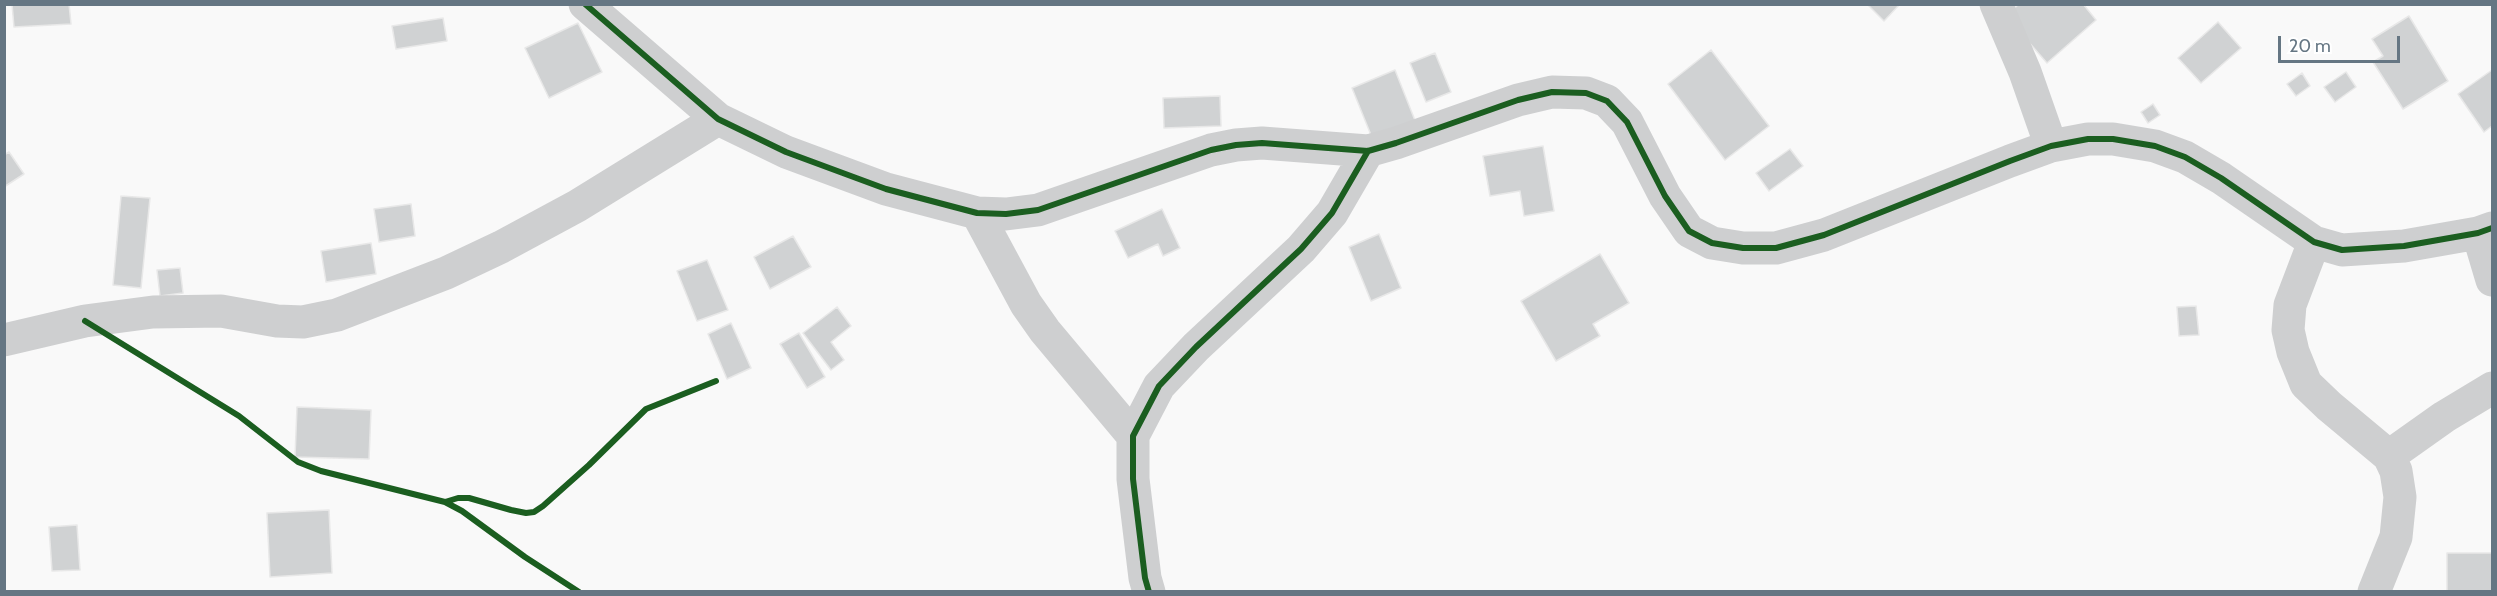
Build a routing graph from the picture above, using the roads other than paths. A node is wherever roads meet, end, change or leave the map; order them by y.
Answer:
1 (585, 4) edge
2 (1996, 4) edge
3 (718, 119) junction
4 (2051, 146) junction
5 (1368, 151) junction
6 (977, 213) junction
7 (2485, 230) edge
8 (2314, 242) junction
9 (2493, 280) edge
10 (4, 340) edge
11 (2493, 388) edge
12 (1133, 436) junction
13 (2389, 456) junction
14 (1149, 591) edge
15 (2374, 591) edge

1 - 3 street
2 - 4 street
3 - 6 street
3 - 10 street
4 - 5 street
4 - 8 street
5 - 6 street
5 - 12 street
6 - 12 street
7 - 8 street
7 - 9 street
8 - 13 street
11 - 13 street
12 - 14 street
13 - 15 street

